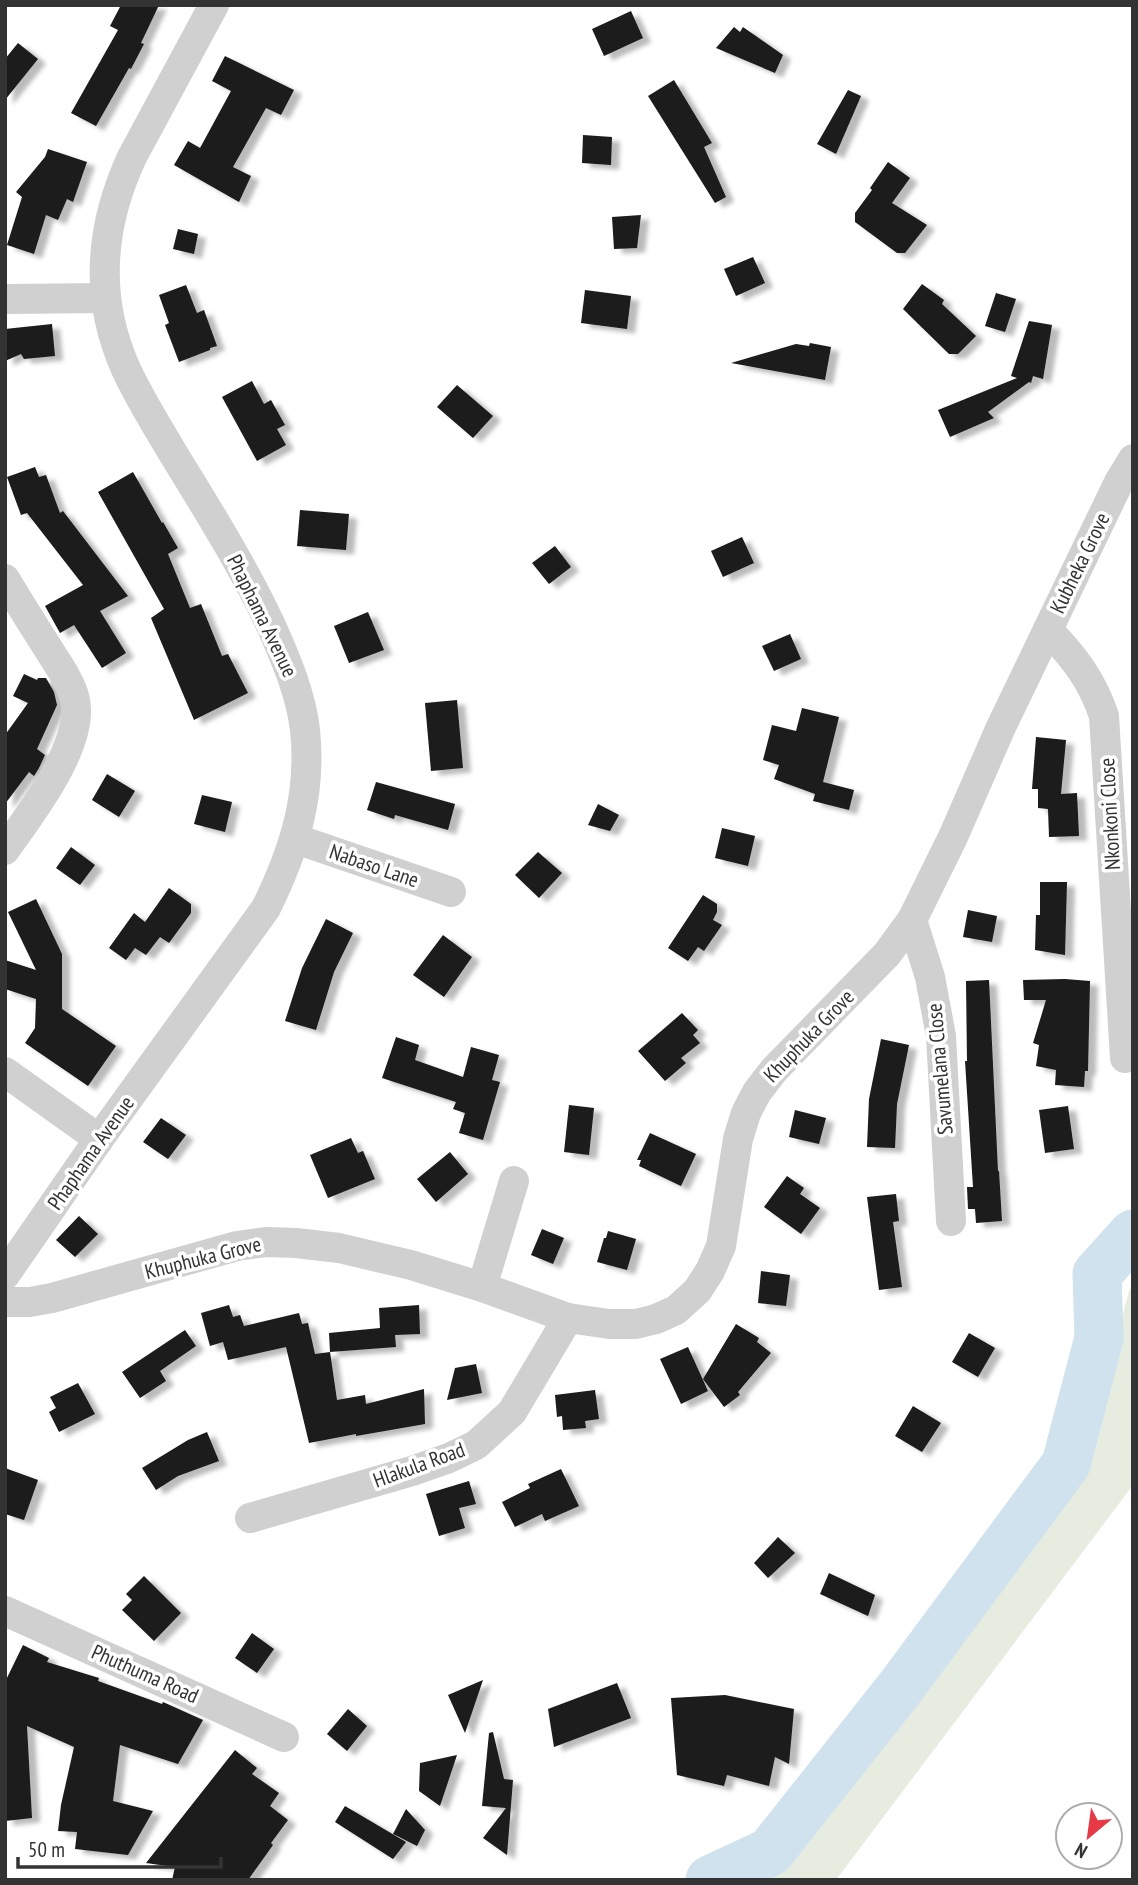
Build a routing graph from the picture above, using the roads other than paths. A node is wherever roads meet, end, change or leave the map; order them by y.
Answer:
1 (214, 5) edge
2 (106, 298) junction
3 (5, 299) edge
4 (1133, 459) edge
5 (5, 579) edge
6 (1048, 630) junction
7 (296, 839) junction
8 (5, 850) edge
9 (452, 892) dead end
10 (912, 920) junction
11 (1125, 1058) dead end
12 (5, 1072) edge
13 (99, 1139) junction
14 (514, 1181) dead end
15 (951, 1221) dead end
16 (5, 1275) edge
17 (482, 1287) junction
18 (5, 1302) edge
19 (568, 1318) junction
20 (250, 1518) dead end
21 (5, 1611) edge
22 (284, 1737) dead end

1 - 2 street, Phaphama Avenue
2 - 3 street
2 - 7 street, Phaphama Avenue
4 - 6 street, Kubheka Grove
5 - 8 street
6 - 10 street, Khuphuka Grove
6 - 11 street, Nkonkoni Close
7 - 9 street, Nabaso Lane
7 - 13 street, Phaphama Avenue
10 - 15 street, Savumelana Close
10 - 19 street, Khuphuka Grove
12 - 13 street
13 - 16 street, Phaphama Avenue
14 - 17 street
17 - 18 street, Khuphuka Grove
17 - 19 street, Khuphuka Grove
19 - 20 street, Hlakula Road
21 - 22 street, Phuthuma Road

